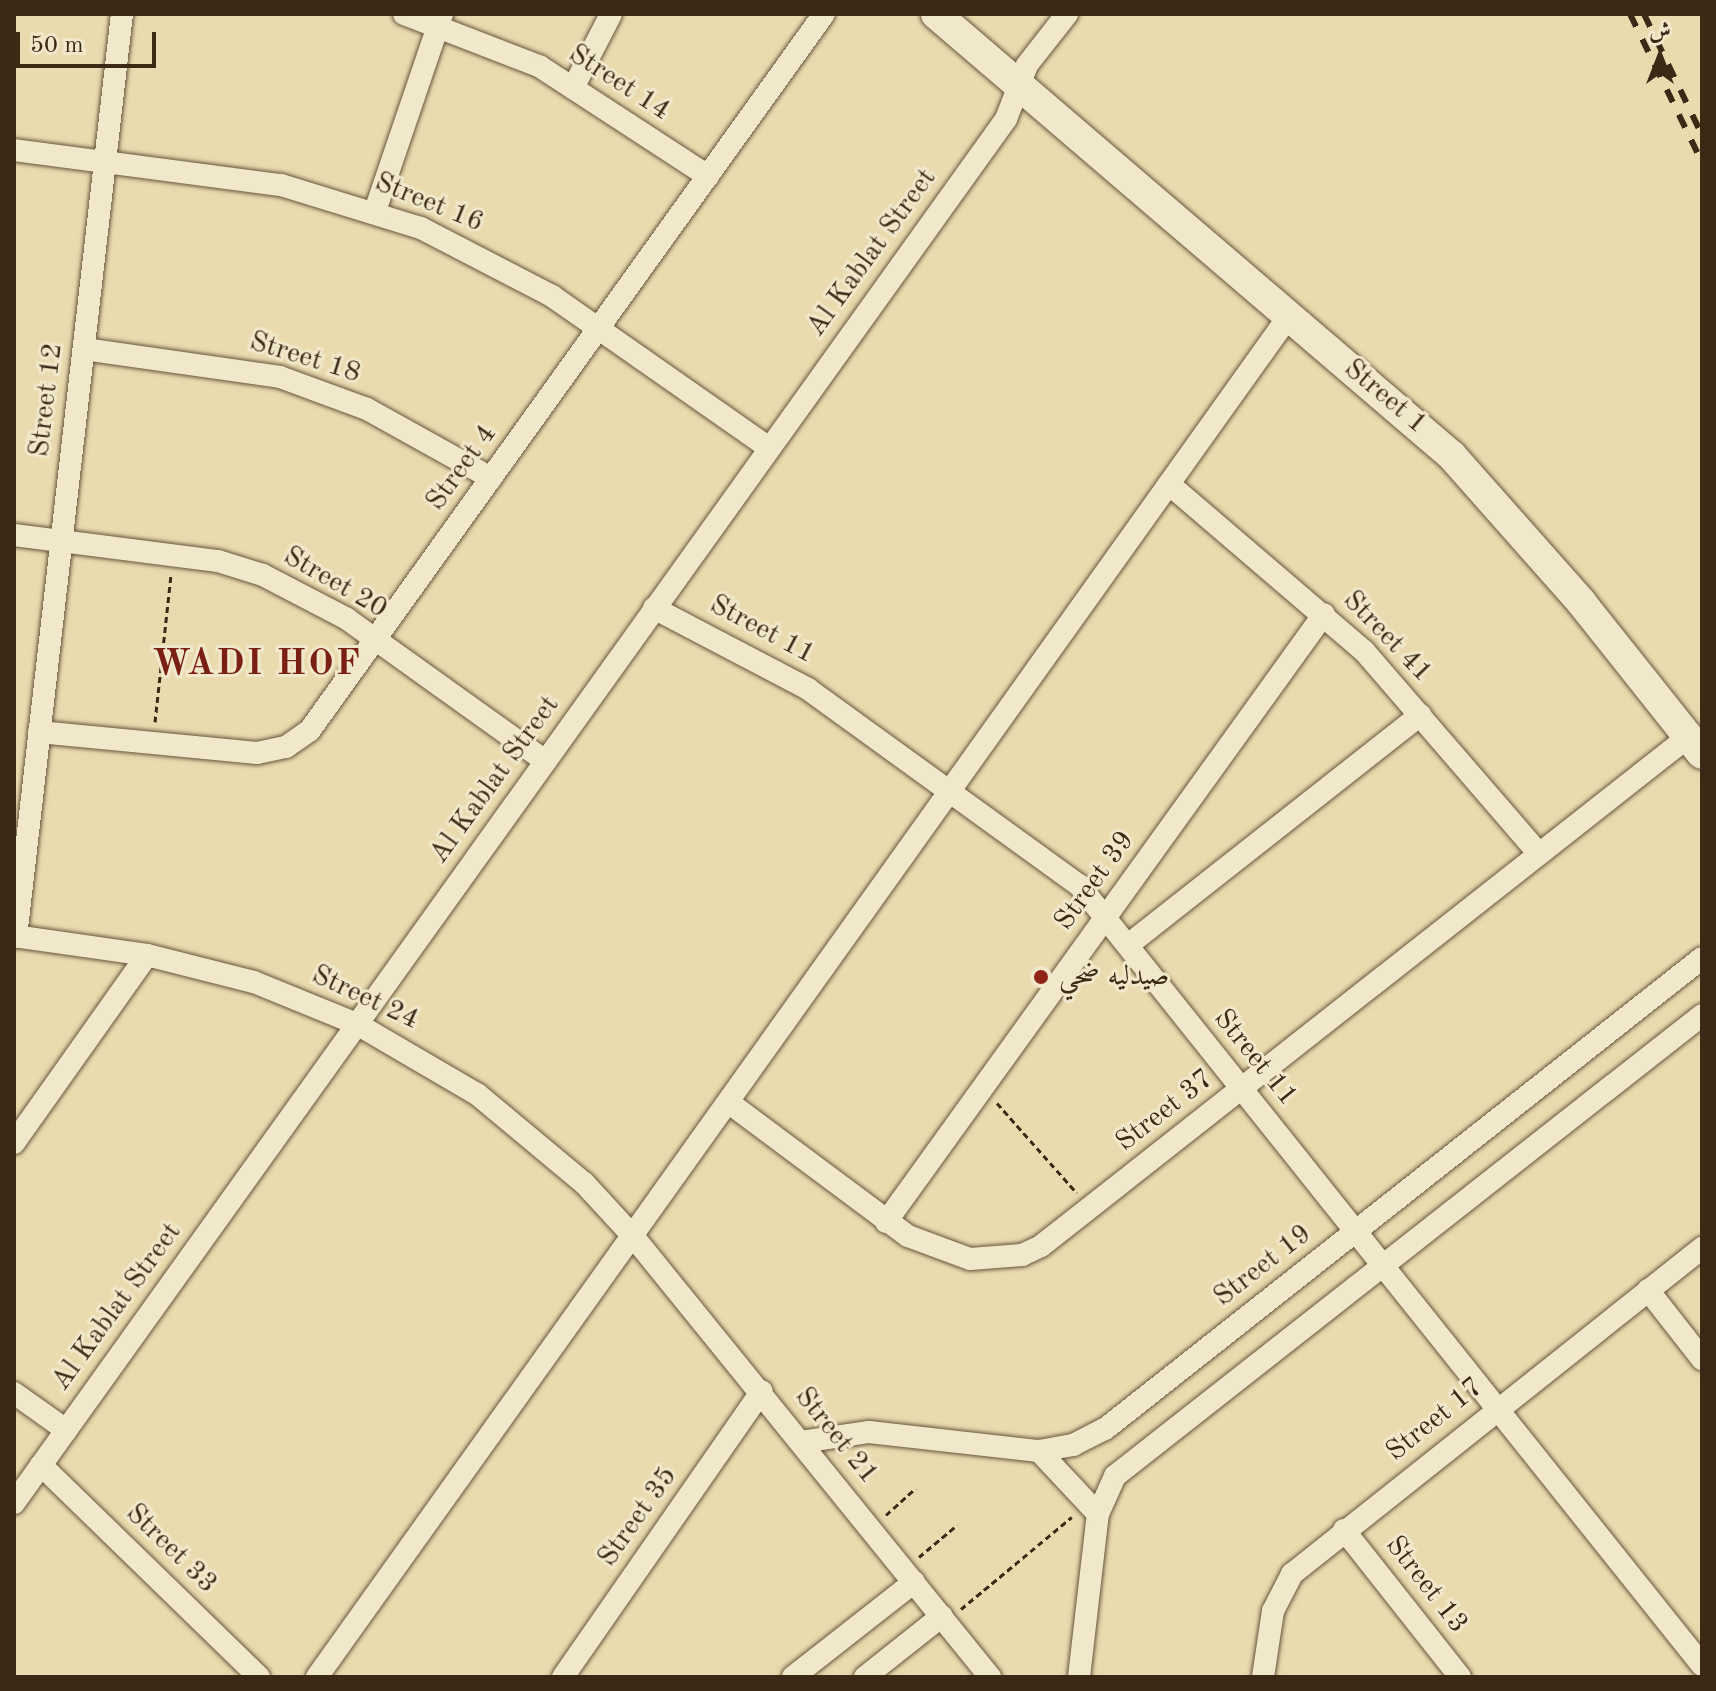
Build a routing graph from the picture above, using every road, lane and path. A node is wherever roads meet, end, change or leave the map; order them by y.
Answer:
1 (122, 14) edge
2 (404, 14) edge
3 (611, 14) edge
4 (824, 14) edge
5 (936, 14) edge
6 (1067, 14) edge
7 (440, 19) edge
8 (573, 88) junction
9 (1019, 89) junction
10 (14, 150) edge
11 (105, 161) junction
12 (708, 176) junction
13 (375, 211) junction
14 (1288, 317) junction
15 (599, 328) junction
16 (84, 349) junction
17 (769, 448) junction
18 (491, 478) junction
19 (1169, 484) junction
20 (14, 535) edge
21 (61, 540) junction
22 (173, 555) junction
23 (654, 608) junction
24 (1324, 614) junction
25 (375, 640) junction
26 (1420, 715) junction
27 (39, 732) junction
28 (152, 743) junction
29 (1695, 746) edge
30 (545, 761) junction
31 (950, 791) junction
32 (1539, 854) junction
33 (1106, 917) junction
34 (15, 936) edge
35 (1128, 945) junction
36 (147, 955) junction
37 (1702, 958) edge
38 (1702, 1015) edge
39 (357, 1024) junction
40 (983, 1088) junction
41 (1241, 1089) junction
42 (728, 1102) junction
43 (23, 1117) edge
44 (14, 1143) edge
45 (1090, 1207) junction
46 (886, 1222) junction
47 (1356, 1231) junction
48 (632, 1235) junction
49 (1702, 1248) edge
50 (1384, 1265) junction
51 (1648, 1290) junction
52 (1702, 1359) edge
53 (762, 1391) junction
54 (14, 1393) edge
55 (1499, 1407) junction
56 (66, 1430) junction
57 (801, 1442) junction
58 (1039, 1451) junction
59 (41, 1465) junction
60 (916, 1488) dead end
61 (14, 1503) edge
62 (1093, 1508) junction
63 (957, 1525) dead end
64 (871, 1528) junction
65 (1344, 1530) junction
66 (909, 1576) junction
67 (944, 1619) junction
68 (1702, 1665) edge
69 (259, 1677) edge
70 (317, 1677) edge
71 (563, 1677) edge
72 (793, 1677) edge
73 (865, 1677) edge
74 (990, 1677) edge
75 (1079, 1677) edge
76 (1263, 1677) edge
77 (1460, 1677) edge

1 - 11 street, Street 12
2 - 7 street, Street 14
3 - 8 street
4 - 12 street, Street 4
5 - 9 street, Street 1
6 - 9 street, Al Kablat Street
7 - 8 street, Street 14
7 - 13 street
8 - 12 street, Street 14
9 - 14 street, Street 1
9 - 17 street, Al Kablat Street
10 - 11 street, Street 16
11 - 13 street, Street 16
11 - 16 street, Street 12
12 - 15 street, Street 4
13 - 15 street, Street 16
14 - 19 street
14 - 29 street, Street 1
15 - 17 street, Street 16
15 - 18 street, Street 4
16 - 18 street, Street 18
16 - 21 street, Street 12
17 - 23 street, Al Kablat Street
18 - 25 street, Street 4
19 - 24 street, Street 41
19 - 31 street
20 - 21 street, Street 20
21 - 22 street, Street 20
21 - 27 street, Street 12
22 - 25 street, Street 20
22 - 28 path
23 - 30 street, Al Kablat Street
23 - 31 street, Street 11
24 - 26 street, Street 41
24 - 33 street, Street 39
25 - 28 street, Street 4
25 - 30 street, Street 20
26 - 32 street, Street 41
26 - 35 street
27 - 28 street, Street 4
27 - 34 street, Street 12
29 - 32 street, Street 37
30 - 39 street, Al Kablat Street
31 - 33 street, Street 11
31 - 42 street
32 - 41 street, Street 37
33 - 35 street, Street 11
33 - 40 street, Street 39
34 - 36 street, Street 24
35 - 41 street, Street 11
36 - 39 street, Street 24
36 - 43 street
37 - 47 street, Street 19
38 - 50 street
39 - 48 street, Street 24
39 - 56 street, Al Kablat Street
40 - 45 path
40 - 46 street, Street 39
41 - 45 street, Street 37
41 - 47 street, Street 11
42 - 46 street, Street 37
42 - 48 street
43 - 44 street
45 - 46 street, Street 37
47 - 50 street, Street 11
47 - 58 street, Street 19
48 - 53 street, Street 21
48 - 70 street
49 - 51 street, Street 17
50 - 55 street, Street 11
50 - 62 street
51 - 52 street
51 - 55 street, Street 17
53 - 57 street, Street 21
53 - 71 street, Street 35
54 - 56 street
55 - 65 street, Street 17
55 - 68 street, Street 11
56 - 59 street, Al Kablat Street
57 - 58 street, Street 19
57 - 64 street, Street 21
58 - 62 street
59 - 61 street, Al Kablat Street
59 - 69 street, Street 33
60 - 64 path
62 - 67 path
62 - 75 street
63 - 66 path
64 - 66 street, Street 21
65 - 76 street, Street 17
65 - 77 street, Street 13
66 - 67 street, Street 21
66 - 72 street
67 - 73 street
67 - 74 street, Street 21

